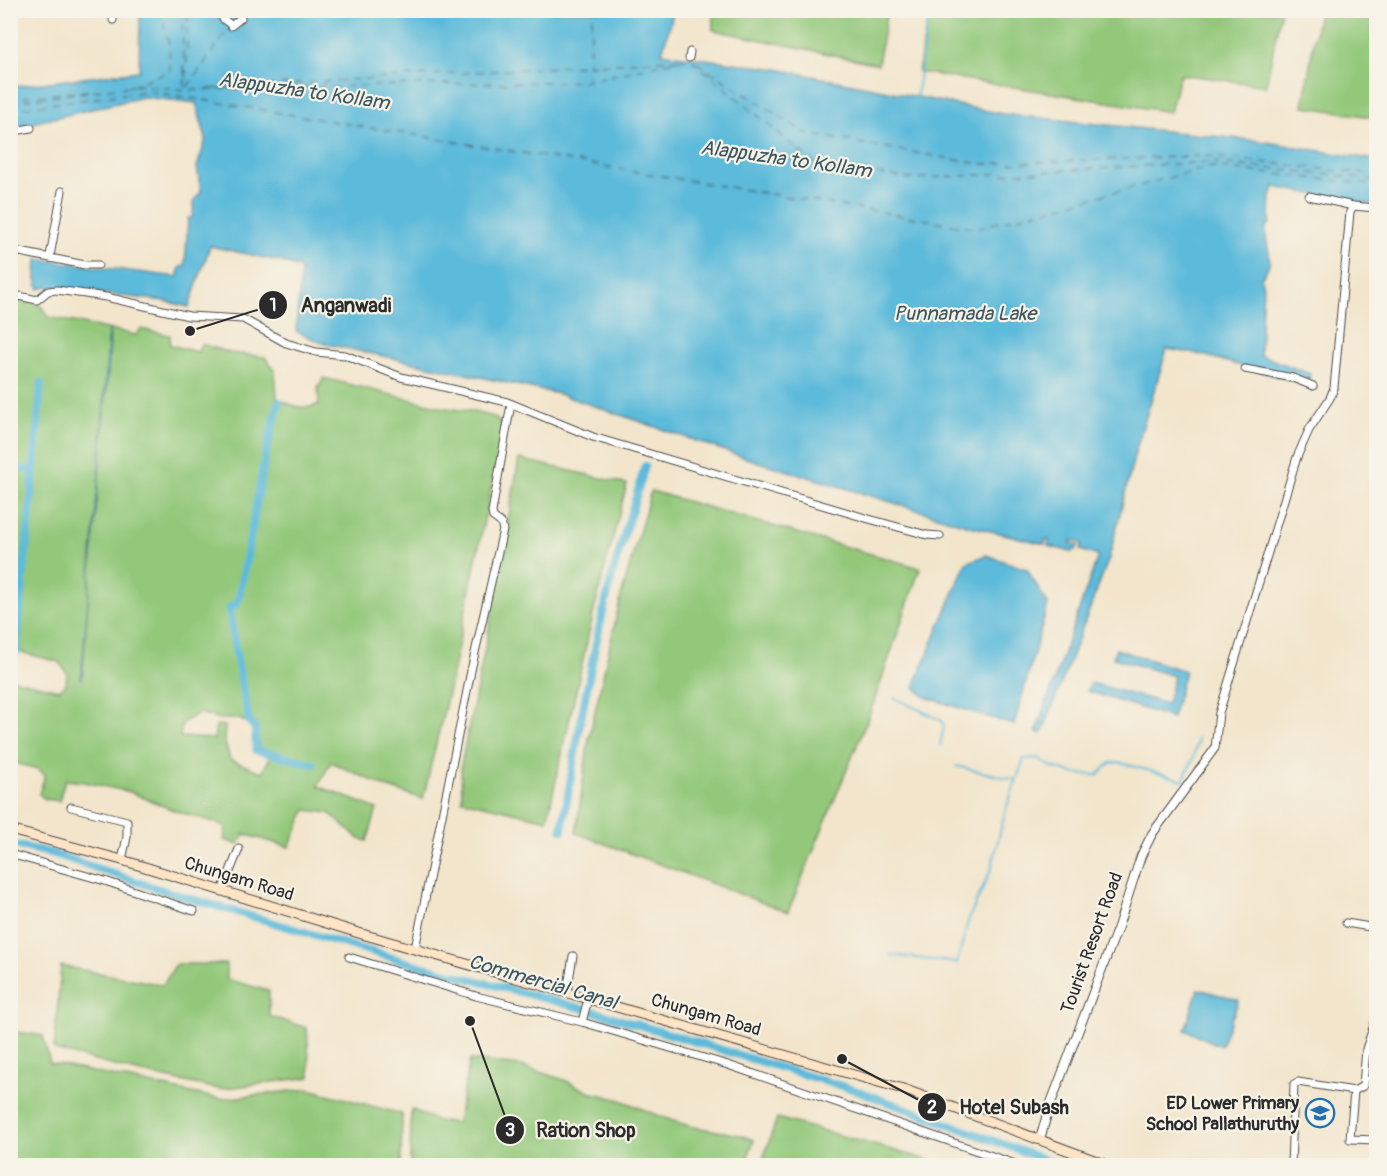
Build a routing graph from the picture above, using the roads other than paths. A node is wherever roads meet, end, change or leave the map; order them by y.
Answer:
1 (113, 10) edge
2 (220, 10) edge
3 (241, 18) dead end
4 (112, 20) dead end
5 (31, 128) dead end
6 (10, 132) edge
7 (62, 190) dead end
8 (1309, 195) dead end
9 (1353, 206) junction
10 (1377, 208) edge
11 (10, 250) edge
12 (50, 256) junction
13 (98, 266) dead end
14 (10, 294) edge
15 (1245, 369) dead end
16 (1313, 386) dead end
17 (512, 404) junction
18 (940, 536) dead end
19 (1199, 770) joint
20 (71, 807) dead end
21 (10, 830) edge
22 (239, 849) dead end
23 (10, 854) edge
24 (122, 860) junction
25 (222, 891) junction
26 (194, 911) dead end
27 (1346, 923) dead end
28 (1377, 928) edge
29 (415, 949) junction
30 (573, 956) dead end
31 (348, 957) dead end
32 (567, 992) junction
33 (587, 1001) junction
34 (1377, 1019) edge
35 (583, 1021) junction
36 (1354, 1091) junction
37 (1040, 1140) junction
38 (1377, 1140) edge
39 (1021, 1166) edge
40 (1110, 1166) edge
41 (1291, 1166) edge

1 - 4 street
2 - 3 street
5 - 6 street
7 - 12 street
8 - 9 street
9 - 10 street
9 - 19 street
11 - 12 street
12 - 13 street
14 - 17 street
15 - 16 street
17 - 18 street
17 - 29 street
19 - 37 street, Tourist Resort Road
20 - 24 street
21 - 24 main road, Chungam Road
22 - 25 street
23 - 26 street
24 - 25 main road, Chungam Road
25 - 29 main road, Chungam Road
27 - 28 street
29 - 32 main road, Chungam Road
30 - 32 street
31 - 35 street
32 - 33 main road, Chungam Road
33 - 35 street
33 - 37 main road, Chungam Road
34 - 36 street
35 - 39 street
36 - 38 street
36 - 41 street
37 - 40 main road, Chungam Road

